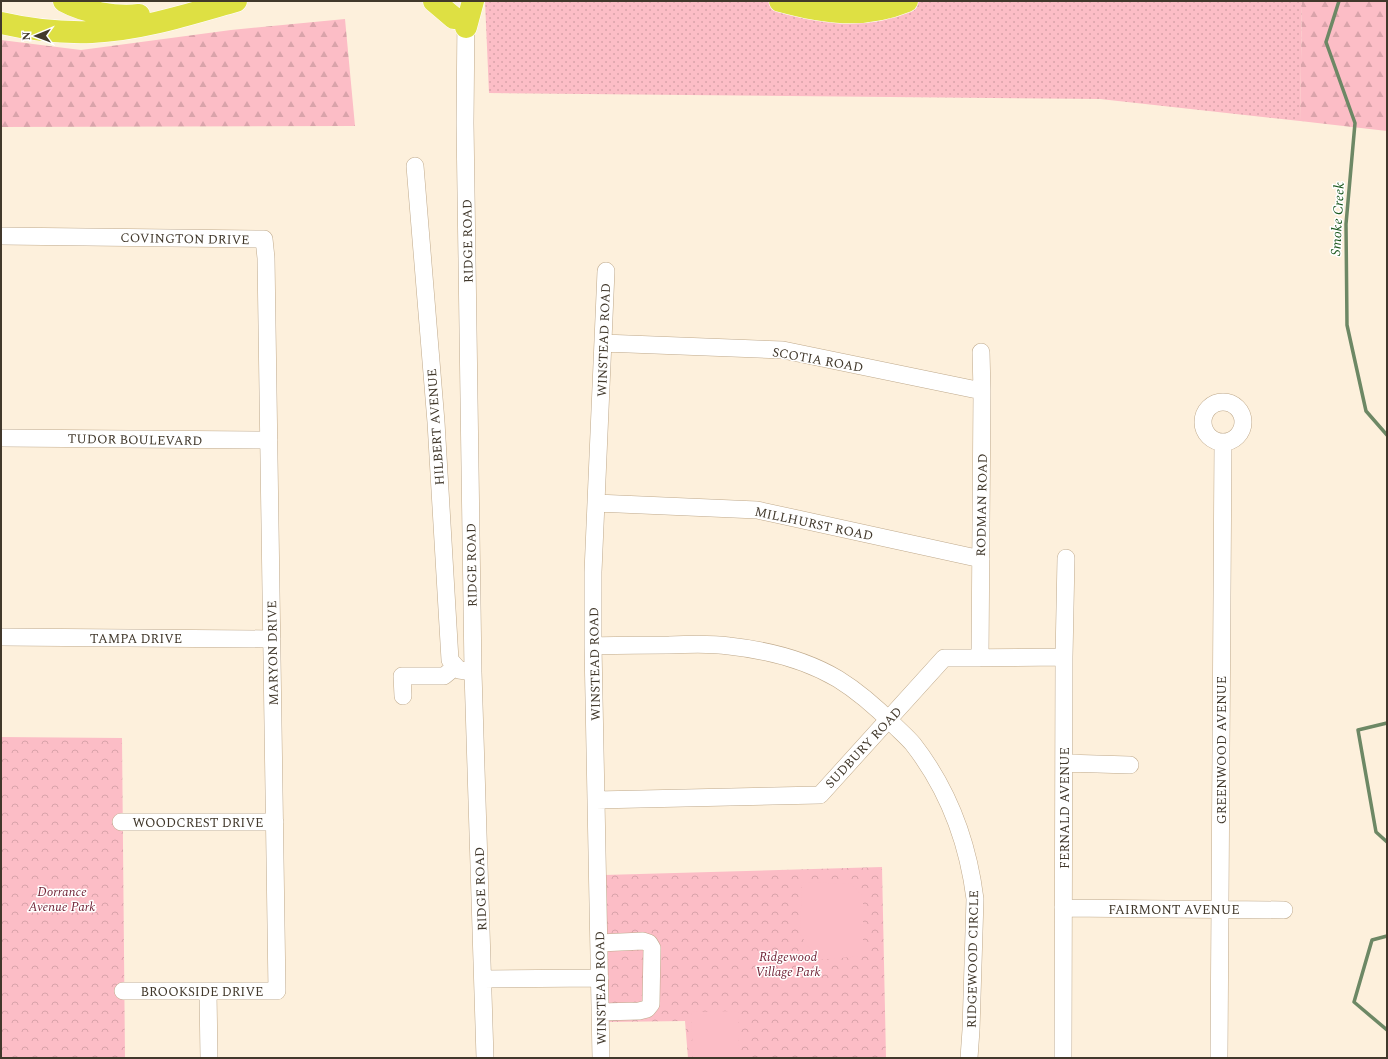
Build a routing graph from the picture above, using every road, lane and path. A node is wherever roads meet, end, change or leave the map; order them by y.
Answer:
1 (64, 1) edge
2 (197, 1) edge
3 (236, 1) edge
4 (434, 1) edge
5 (473, 1) edge
6 (780, 1) edge
7 (907, 1) edge
8 (460, 12) edge
9 (1, 23) edge
10 (415, 166) dead end
11 (1, 236) edge
12 (606, 271) dead end
13 (603, 343) junction
14 (268, 344) joint
15 (981, 352) dead end
16 (982, 391) junction
17 (1, 438) edge
18 (269, 440) junction
19 (1223, 442) dead end
20 (596, 503) junction
21 (1066, 558) dead end
22 (981, 559) junction
23 (1, 637) edge
24 (272, 639) junction
25 (593, 646) junction
26 (1064, 657) junction
27 (980, 658) junction
28 (455, 667) junction
29 (473, 672) junction
30 (403, 696) dead end
31 (889, 720) junction
32 (1064, 763) junction
33 (1130, 765) dead end
34 (596, 800) junction
35 (121, 822) dead end
36 (275, 822) junction
37 (1063, 908) junction
38 (1220, 910) junction
39 (1284, 910) dead end
40 (599, 942) junction
41 (277, 963) joint
42 (600, 978) junction
43 (483, 979) junction
44 (123, 991) dead end
45 (208, 992) junction
46 (600, 1012) junction
47 (209, 1058) edge
48 (485, 1058) edge
49 (601, 1058) edge
50 (969, 1058) edge
51 (1063, 1058) edge
52 (1219, 1058) edge

1 - 2 highway
3 - 9 highway
4 - 8 highway
5 - 8 highway
6 - 7 highway
8 - 29 street, RIDGE ROAD
10 - 28 street, HILBERT AVENUE
11 - 14 street, COVINGTON DRIVE
12 - 13 street, WINSTEAD ROAD
13 - 16 street, SCOTIA ROAD
13 - 20 street, WINSTEAD ROAD
14 - 18 street, MARYON DRIVE
15 - 16 street, RODMAN ROAD
16 - 22 street, RODMAN ROAD
17 - 18 street, TUDOR BOULEVARD
18 - 24 street, MARYON DRIVE
19 - 38 street, GREENWOOD AVENUE
20 - 22 street, MILLHURST ROAD
20 - 25 street, WINSTEAD ROAD
21 - 26 street, FERNALD AVENUE
22 - 27 street, RODMAN ROAD
23 - 24 street, TAMPA DRIVE
24 - 36 street, MARYON DRIVE
25 - 31 street, RIDGEWOOD CIRCLE
25 - 34 street, WINSTEAD ROAD
26 - 27 street, SUDBURY ROAD
26 - 32 street, FERNALD AVENUE
27 - 31 street, SUDBURY ROAD
28 - 29 street
28 - 30 street
29 - 43 street, RIDGE ROAD
31 - 34 street, SUDBURY ROAD
31 - 50 street, RIDGEWOOD CIRCLE
32 - 33 street
32 - 37 street, FERNALD AVENUE
34 - 40 street, WINSTEAD ROAD
35 - 36 street, WOODCREST DRIVE
36 - 41 street, MARYON DRIVE
37 - 38 street, FAIRMONT AVENUE
37 - 51 street, FERNALD AVENUE
38 - 39 street, FAIRMONT AVENUE
38 - 52 street, GREENWOOD AVENUE
40 - 42 street, WINSTEAD ROAD
40 - 46 street
41 - 45 street, BROOKSIDE DRIVE
42 - 43 street
42 - 46 street, WINSTEAD ROAD
43 - 48 street, RIDGE ROAD
44 - 45 street, BROOKSIDE DRIVE
45 - 47 street
46 - 49 street, WINSTEAD ROAD

